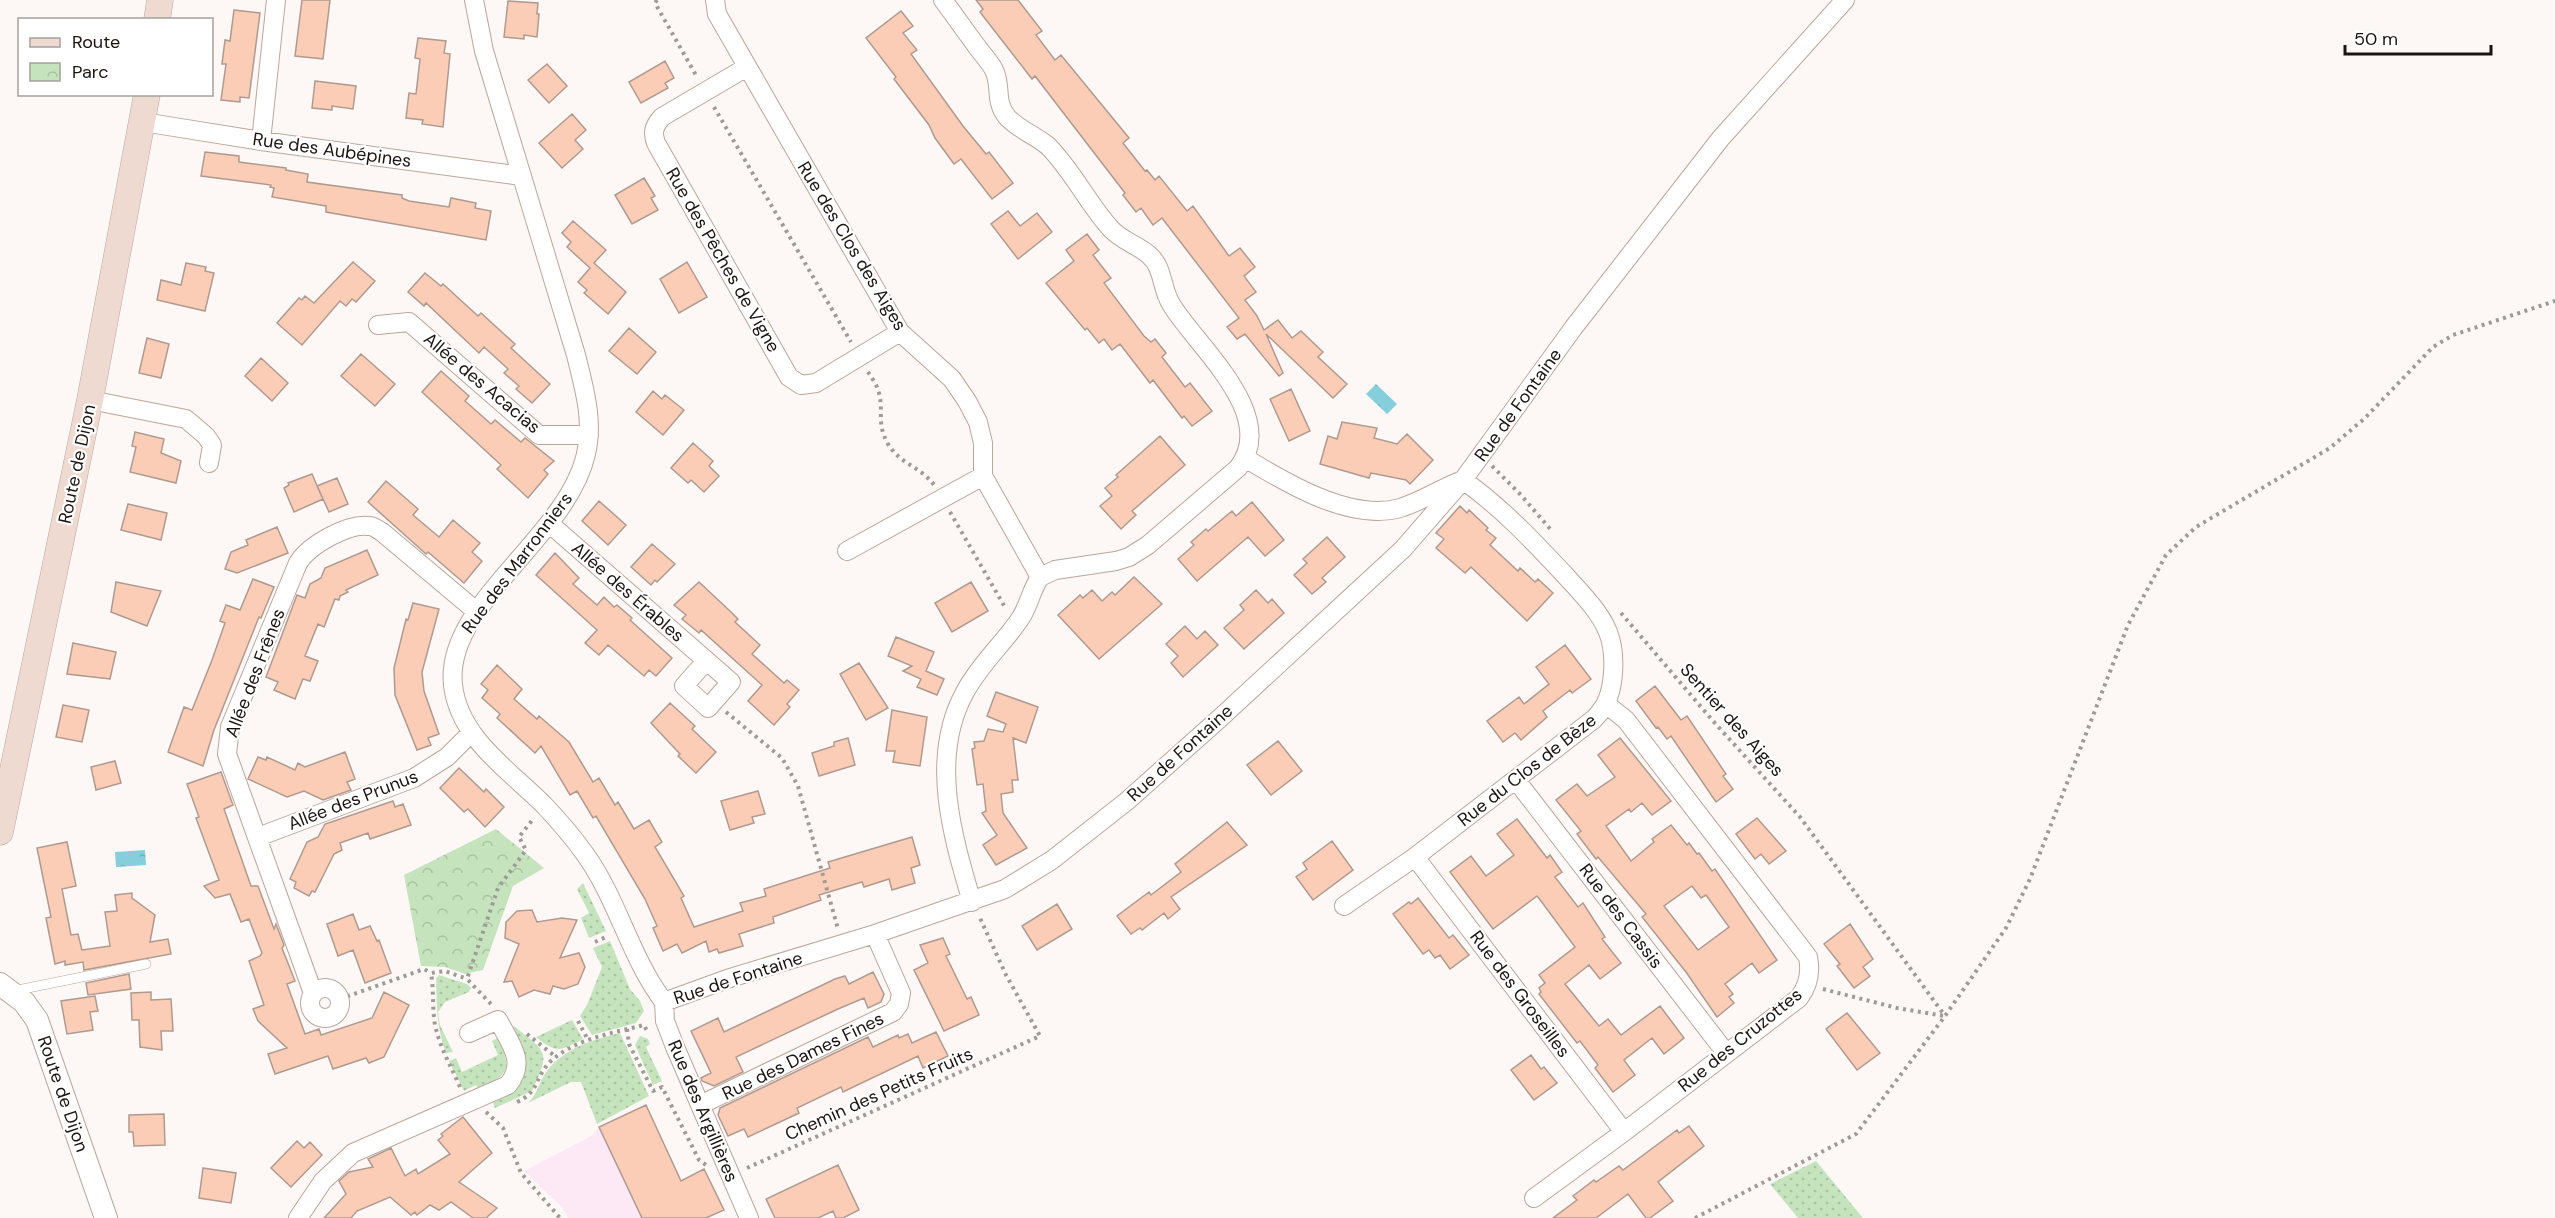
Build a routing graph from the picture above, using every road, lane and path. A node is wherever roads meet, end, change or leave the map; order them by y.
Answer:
1 (160, 0) edge
2 (276, 0) edge
3 (474, 0) edge
4 (657, 0) edge
5 (715, 0) edge
6 (943, 0) edge
7 (1845, 0) edge
8 (157, 18) edge
9 (747, 67) junction
10 (705, 92) junction
11 (147, 96) edge
12 (143, 122) junction
13 (261, 141) junction
14 (522, 176) junction
15 (2555, 301) edge
16 (378, 325) dead end
17 (900, 332) junction
18 (859, 357) junction
19 (90, 400) junction
20 (589, 435) junction
21 (1481, 456) junction
22 (1245, 458) junction
23 (208, 463) dead end
24 (983, 476) junction
25 (1463, 480) junction
26 (941, 498) junction
27 (550, 524) junction
28 (1557, 538) dead end
29 (847, 551) dead end
30 (1040, 577) junction
31 (1616, 608) dead end
32 (476, 611) junction
33 (1020, 619) junction
34 (706, 661) junction
35 (714, 702) junction
36 (1606, 704) junction
37 (471, 733) junction
38 (1516, 780) junction
39 (545, 806) junction
40 (0, 832) edge
41 (258, 837) junction
42 (1415, 857) junction
43 (972, 902) junction
44 (1344, 906) dead end
45 (875, 934) junction
46 (611, 935) dead end
47 (595, 942) dead end
48 (842, 944) junction
49 (146, 964) dead end
50 (431, 973) junction
51 (467, 979) junction
52 (1808, 983) junction
53 (6, 988) edge
54 (313, 993) junction
55 (340, 999) junction
56 (664, 1002) junction
57 (492, 1005) dead end
58 (1945, 1016) junction
59 (578, 1021) dead end
60 (627, 1029) junction
61 (523, 1031) dead end
62 (469, 1033) dead end
63 (649, 1035) dead end
64 (588, 1040) junction
65 (1726, 1053) junction
66 (556, 1057) junction
67 (457, 1080) dead end
68 (668, 1080) dead end
69 (662, 1087) junction
70 (516, 1103) dead end
71 (700, 1105) junction
72 (479, 1106) dead end
73 (498, 1111) dead end
74 (489, 1115) junction
75 (1624, 1132) junction
76 (711, 1169) dead end
77 (729, 1176) junction
78 (1534, 1198) dead end
79 (106, 1218) edge
80 (298, 1218) edge
81 (560, 1218) edge
82 (749, 1218) edge
83 (1695, 1218) edge

1 - 8 main road
2 - 13 street
3 - 14 street, Rue des Marronniers
4 - 10 path
5 - 9 street, Rue des Clos des Aiges
6 - 22 street
7 - 21 street, Rue de Fontaine
9 - 10 street, Rue des Pêches de Vigne
9 - 17 street, Rue des Clos des Aiges
10 - 18 path
10 - 18 street, Rue des Pêches de Vigne
11 - 12 main road, Route de Dijon
12 - 13 street, Rue des Aubépines
12 - 19 main road, Route de Dijon
13 - 14 street, Rue des Aubépines
14 - 20 street, Rue des Marronniers
15 - 58 path
16 - 20 street, Allée des Acacias
17 - 18 street, Rue des Pêches de Vigne
17 - 24 street, Rue des Clos des Aiges
18 - 26 path
19 - 23 street
19 - 40 main road, Route de Dijon
20 - 27 street, Rue des Marronniers
21 - 25 street, Rue de Fontaine
21 - 28 path
22 - 25 street
22 - 30 street
24 - 26 street
24 - 30 street, Rue des Clos des Aiges
25 - 36 street, Rue du Clos de Bèze
25 - 43 street, Rue de Fontaine
26 - 29 street
26 - 33 path
27 - 32 street, Rue des Marronniers
27 - 34 street, Allée des Érables
30 - 33 street
31 - 58 path, Sentier des Aiges
32 - 37 street, Rue des Marronniers
32 - 41 street, Allée des Frênes
33 - 43 street
34 - 35 street, Allée des Érables
34 - 35 street
35 - 48 path
36 - 38 street, Rue du Clos de Bèze
36 - 52 street, Rue des Cruzottes
37 - 39 street, Rue des Marronniers
37 - 41 street, Allée des Prunus
38 - 42 street, Rue du Clos de Bèze
38 - 65 street, Rue des Cassis
39 - 51 path
39 - 56 street, Rue des Marronniers
41 - 54 street, Allée des Frênes
42 - 44 street, Rue du Clos de Bèze
42 - 75 street, Rue des Groseilles
43 - 45 street, Rue de Fontaine
43 - 77 path, Chemin des Petits Fruits
45 - 48 street, Rue de Fontaine
45 - 71 street, Rue des Dames Fines
46 - 47 path
48 - 56 street, Rue de Fontaine
49 - 53 lane
50 - 51 path
50 - 55 path
50 - 67 path
51 - 57 path
52 - 58 path
52 - 65 street, Rue des Cruzottes
53 - 79 street, Route de Dijon
54 - 55 street
54 - 55 street, Allée des Frênes
56 - 71 street, Rue des Argillières
58 - 83 path
59 - 64 path
60 - 63 path
60 - 64 path
60 - 69 path
61 - 66 path
62 - 80 street
64 - 66 path
65 - 75 street, Rue des Cruzottes
66 - 70 path
68 - 69 path
69 - 76 path
71 - 77 street, Rue des Argillières
72 - 74 path
73 - 74 path
74 - 81 path
75 - 78 street, Rue des Cruzottes
77 - 82 street, Rue des Argillières

